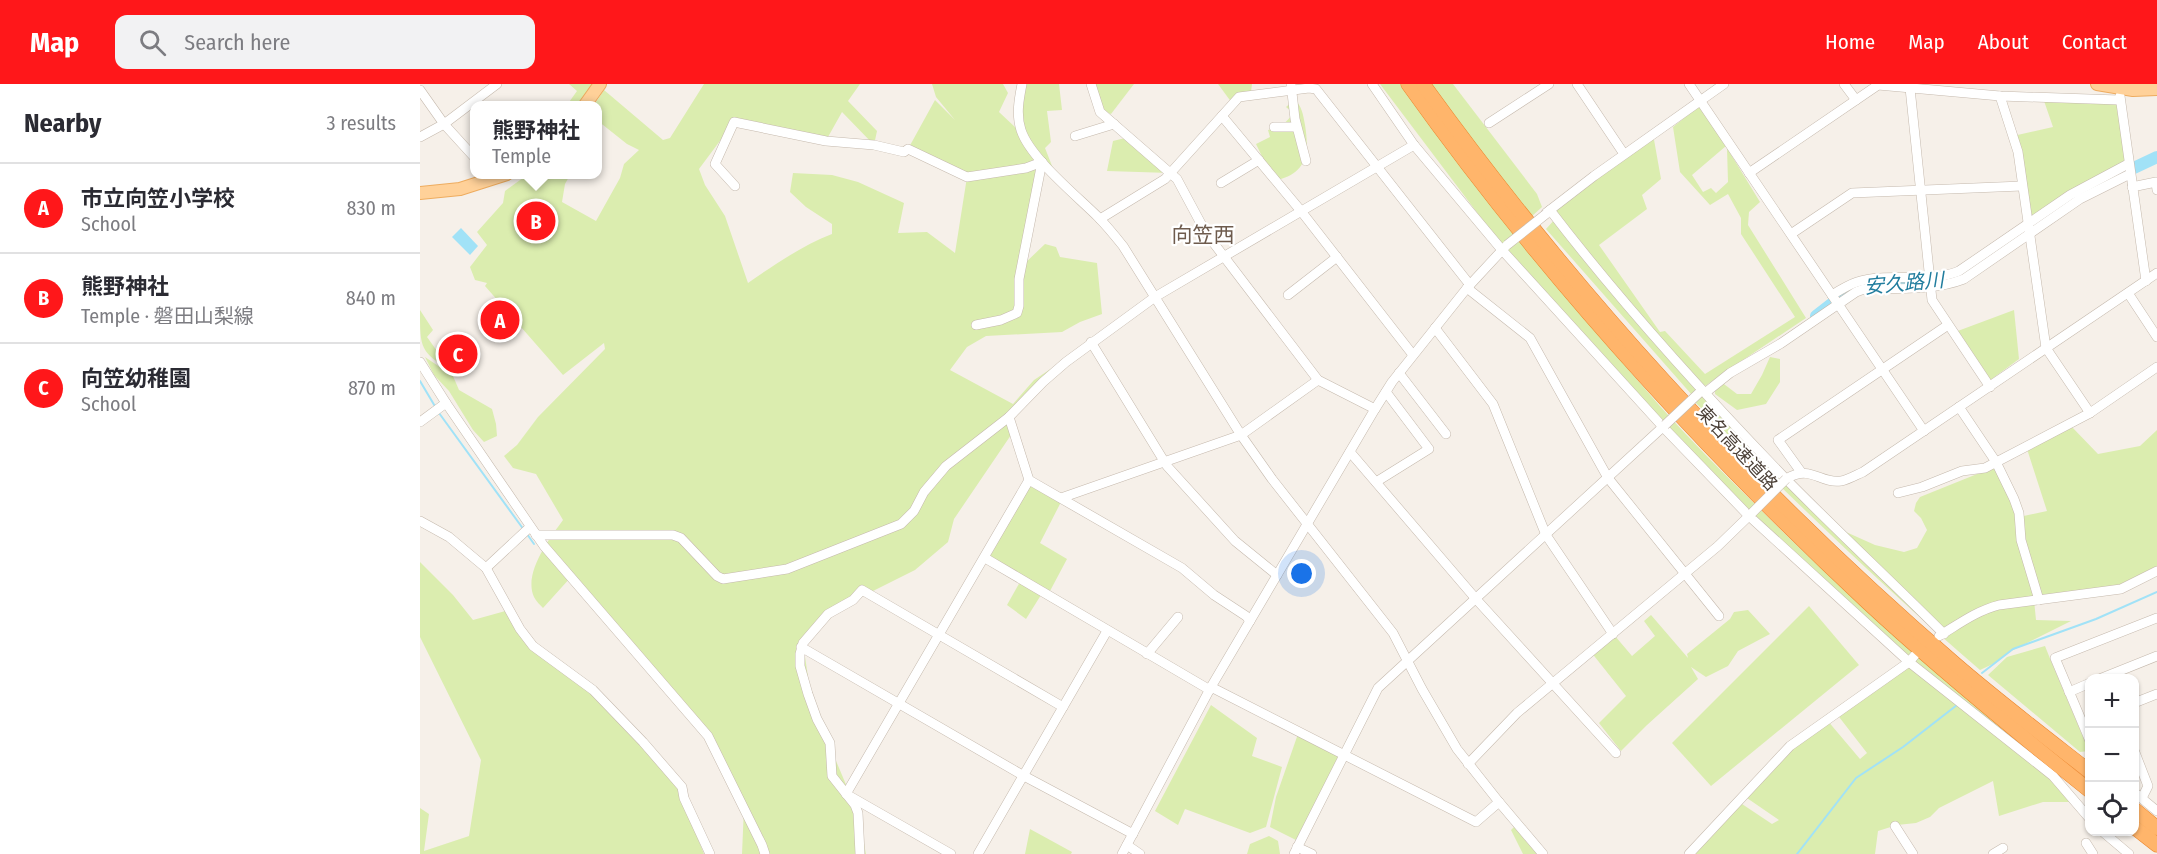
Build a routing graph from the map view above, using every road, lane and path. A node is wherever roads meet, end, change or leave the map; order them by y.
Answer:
1 (496, 84) edge
2 (600, 84) edge
3 (1022, 84) edge
4 (1091, 84) edge
5 (1302, 84) edge
6 (1372, 84) edge
7 (1408, 84) edge
8 (1423, 84) edge
9 (1549, 84) edge
10 (1577, 84) edge
11 (1689, 84) edge
12 (1724, 84) edge
13 (1845, 84) edge
14 (2097, 84) edge
15 (1911, 86) edge
16 (1292, 88) edge
17 (2157, 89) edge
18 (420, 90) edge
19 (2120, 94) junction
20 (2000, 96) junction
21 (1856, 100) junction
22 (474, 101) edge
23 (588, 101) edge
24 (1700, 101) junction
25 (470, 104) edge
26 (1222, 116) junction
27 (1489, 123) dead end
28 (444, 124) junction
29 (1114, 124) junction
30 (1274, 128) dead end
31 (1296, 128) junction
32 (1075, 136) dead end
33 (420, 137) edge
34 (1414, 145) junction
35 (470, 153) edge
36 (1624, 154) junction
37 (1259, 160) junction
38 (1306, 161) dead end
39 (1042, 162) junction
40 (1378, 166) junction
41 (2129, 169) junction
42 (1170, 173) junction
43 (1749, 173) junction
44 (488, 179) edge
45 (1221, 183) dead end
46 (735, 186) dead end
47 (2022, 186) junction
48 (2132, 187) junction
49 (1920, 190) junction
50 (2157, 190) edge
51 (420, 193) edge
52 (1301, 211) junction
53 (1548, 212) junction
54 (1100, 219) junction
55 (2028, 229) junction
56 (1791, 234) junction
57 (1504, 247) junction
58 (1224, 256) junction
59 (1337, 257) junction
60 (2157, 273) edge
61 (1929, 281) junction
62 (2146, 281) junction
63 (1468, 286) junction
64 (2128, 293) junction
65 (1288, 295) dead end
66 (1155, 297) junction
67 (1835, 299) junction
68 (976, 325) dead end
69 (1948, 325) junction
70 (1435, 328) junction
71 (2157, 337) edge
72 (1091, 342) junction
73 (2046, 348) junction
74 (1413, 355) junction
75 (420, 362) edge
76 (2157, 368) edge
77 (1882, 369) junction
78 (1399, 373) junction
79 (1318, 380) junction
80 (1990, 387) junction
81 (1386, 392) junction
82 (1702, 392) junction
83 (446, 403) junction
84 (1959, 407) junction
85 (1375, 409) junction
86 (2090, 413) junction
87 (1009, 417) junction
88 (420, 422) edge
89 (1664, 426) junction
90 (1924, 431) junction
91 (1446, 434) dead end
92 (1241, 435) junction
93 (1350, 452) junction
94 (1164, 462) junction
95 (1995, 462) junction
96 (1801, 472) junction
97 (1608, 478) junction
98 (1786, 478) junction
99 (1029, 480) junction
100 (1376, 482) junction
101 (1898, 494) dead end
102 (1061, 498) junction
103 (1750, 515) junction
104 (420, 521) edge
105 (1307, 523) junction
106 (533, 531) junction
107 (1546, 535) junction
108 (985, 558) junction
109 (486, 568) junction
110 (2157, 571) edge
111 (1685, 574) junction
112 (1277, 575) junction
113 (1476, 599) junction
114 (2038, 600) junction
115 (1719, 616) dead end
116 (1178, 617) dead end
117 (2157, 618) edge
118 (1250, 621) junction
119 (1107, 631) junction
120 (1613, 634) junction
121 (940, 636) junction
122 (801, 647) junction
123 (1147, 654) junction
124 (2157, 656) edge
125 (1912, 659) junction
126 (1408, 661) junction
127 (2114, 674) edge
128 (1554, 683) junction
129 (2085, 685) edge
130 (1211, 688) junction
131 (2069, 692) junction
132 (2156, 698) edge
133 (2139, 702) edge
134 (900, 704) junction
135 (1063, 707) junction
136 (2085, 729) edge
137 (1616, 753) dead end
138 (1344, 754) junction
139 (2139, 763) edge
140 (1468, 764) junction
141 (2085, 768) edge
142 (1024, 776) junction
143 (2085, 787) edge
144 (846, 794) junction
145 (2139, 798) edge
146 (1499, 802) junction
147 (2139, 803) edge
148 (2139, 806) edge
149 (2157, 811) edge
150 (2085, 813) edge
151 (1895, 826) dead end
152 (2157, 827) edge
153 (2139, 831) edge
154 (1133, 834) junction
155 (2109, 836) edge
156 (2086, 843) dead end
157 (1128, 845) junction
158 (2157, 846) edge
159 (2003, 848) dead end
160 (1296, 850) edge
161 (710, 854) edge
162 (765, 854) edge
163 (860, 854) edge
164 (951, 854) edge
165 (978, 854) edge
166 (1122, 854) edge
167 (1140, 854) edge
168 (1312, 854) edge
169 (1543, 854) edge
170 (1689, 854) edge
171 (1913, 854) edge
172 (1993, 854) edge
173 (2093, 854) edge
174 (2129, 854) edge

1 - 22 street
2 - 23 main road
3 - 39 street
4 - 29 street
5 - 16 street
6 - 34 street
7 - 143 highway, 東名高速道路
8 - 141 highway, 東名高速道路
9 - 27 street
10 - 36 street
11 - 24 street
12 - 24 street
13 - 21 street
14 - 19 main road
15 - 20 street
15 - 21 street
15 - 49 street
16 - 26 street
16 - 31 street
16 - 40 street
17 - 19 main road
18 - 28 street
19 - 20 street
19 - 41 street
20 - 47 street
21 - 43 street
24 - 36 street
24 - 43 street
25 - 28 street
26 - 37 street
26 - 42 street
28 - 33 street
28 - 35 street
29 - 32 street
29 - 42 street
30 - 31 street
31 - 38 street
34 - 40 street
34 - 57 street
36 - 53 street
37 - 45 street
37 - 52 street
39 - 46 street
39 - 54 street
39 - 68 street
40 - 52 street
40 - 63 street
41 - 48 street
41 - 55 street
42 - 54 street
42 - 58 street
43 - 56 street
44 - 51 main road
47 - 49 street
47 - 55 street
48 - 50 street
48 - 62 street
49 - 56 street
49 - 61 street
52 - 58 street
52 - 59 street
53 - 57 street, bridge
53 - 82 street
54 - 66 street
55 - 61 street
55 - 73 street
56 - 67 street
57 - 63 street
57 - 89 street
58 - 66 street
58 - 79 street
59 - 65 street
59 - 74 street
60 - 62 street
61 - 67 street
61 - 69 street
62 - 64 street
63 - 70 street
63 - 97 street
64 - 71 street
64 - 73 street
66 - 72 street
66 - 92 street
67 - 77 street
67 - 82 street
69 - 77 street
69 - 80 street
70 - 74 street
70 - 107 street
72 - 87 street
72 - 94 street
73 - 80 street
73 - 86 street
74 - 78 street
75 - 83 street
76 - 86 street
77 - 90 street
77 - 96 street
78 - 81 street
78 - 91 street
79 - 85 street
79 - 92 street
80 - 84 street
81 - 85 street
81 - 100 street
82 - 89 street, bridge
82 - 98 street
83 - 88 street
83 - 106 street
84 - 90 street
84 - 95 street
85 - 93 street
86 - 95 street
87 - 99 street
87 - 106 street
89 - 97 street
89 - 103 street
90 - 96 street
92 - 94 street
92 - 105 street
93 - 100 street
93 - 105 street
94 - 102 street
94 - 112 street
95 - 101 street
95 - 114 street
96 - 98 street
97 - 107 street
97 - 111 street
98 - 103 street, bridge
98 - 114 street
99 - 102 street
99 - 108 street
100 - 113 street
102 - 118 street
103 - 111 street
103 - 125 street
104 - 109 street
105 - 112 street
105 - 126 street
106 - 109 street
106 - 162 street
107 - 113 street
107 - 120 street
108 - 119 street
108 - 121 street
109 - 161 street
110 - 114 street
111 - 115 street
111 - 120 street
112 - 118 street
113 - 126 street
113 - 128 street
116 - 123 street
117 - 131 street
118 - 130 street
119 - 123 street
119 - 135 street
120 - 128 street
121 - 122 street
121 - 134 street
121 - 135 street
122 - 134 street
122 - 144 street
123 - 130 street
124 - 127 street
125 - 150 street
125 - 170 street
126 - 138 street
126 - 140 street
128 - 137 street
128 - 140 street
129 - 131 street
130 - 138 street
130 - 154 street
131 - 136 street
132 - 133 street
134 - 142 street
134 - 144 street
135 - 142 street
138 - 146 street
138 - 160 street
139 - 145 street
140 - 146 street
142 - 154 street
142 - 165 street
144 - 163 street
144 - 164 street
146 - 169 street
147 - 149 street
148 - 152 highway
151 - 171 street
153 - 158 highway
154 - 157 street
155 - 174 street
156 - 173 street
157 - 166 street
157 - 167 street
159 - 172 street
160 - 168 street

